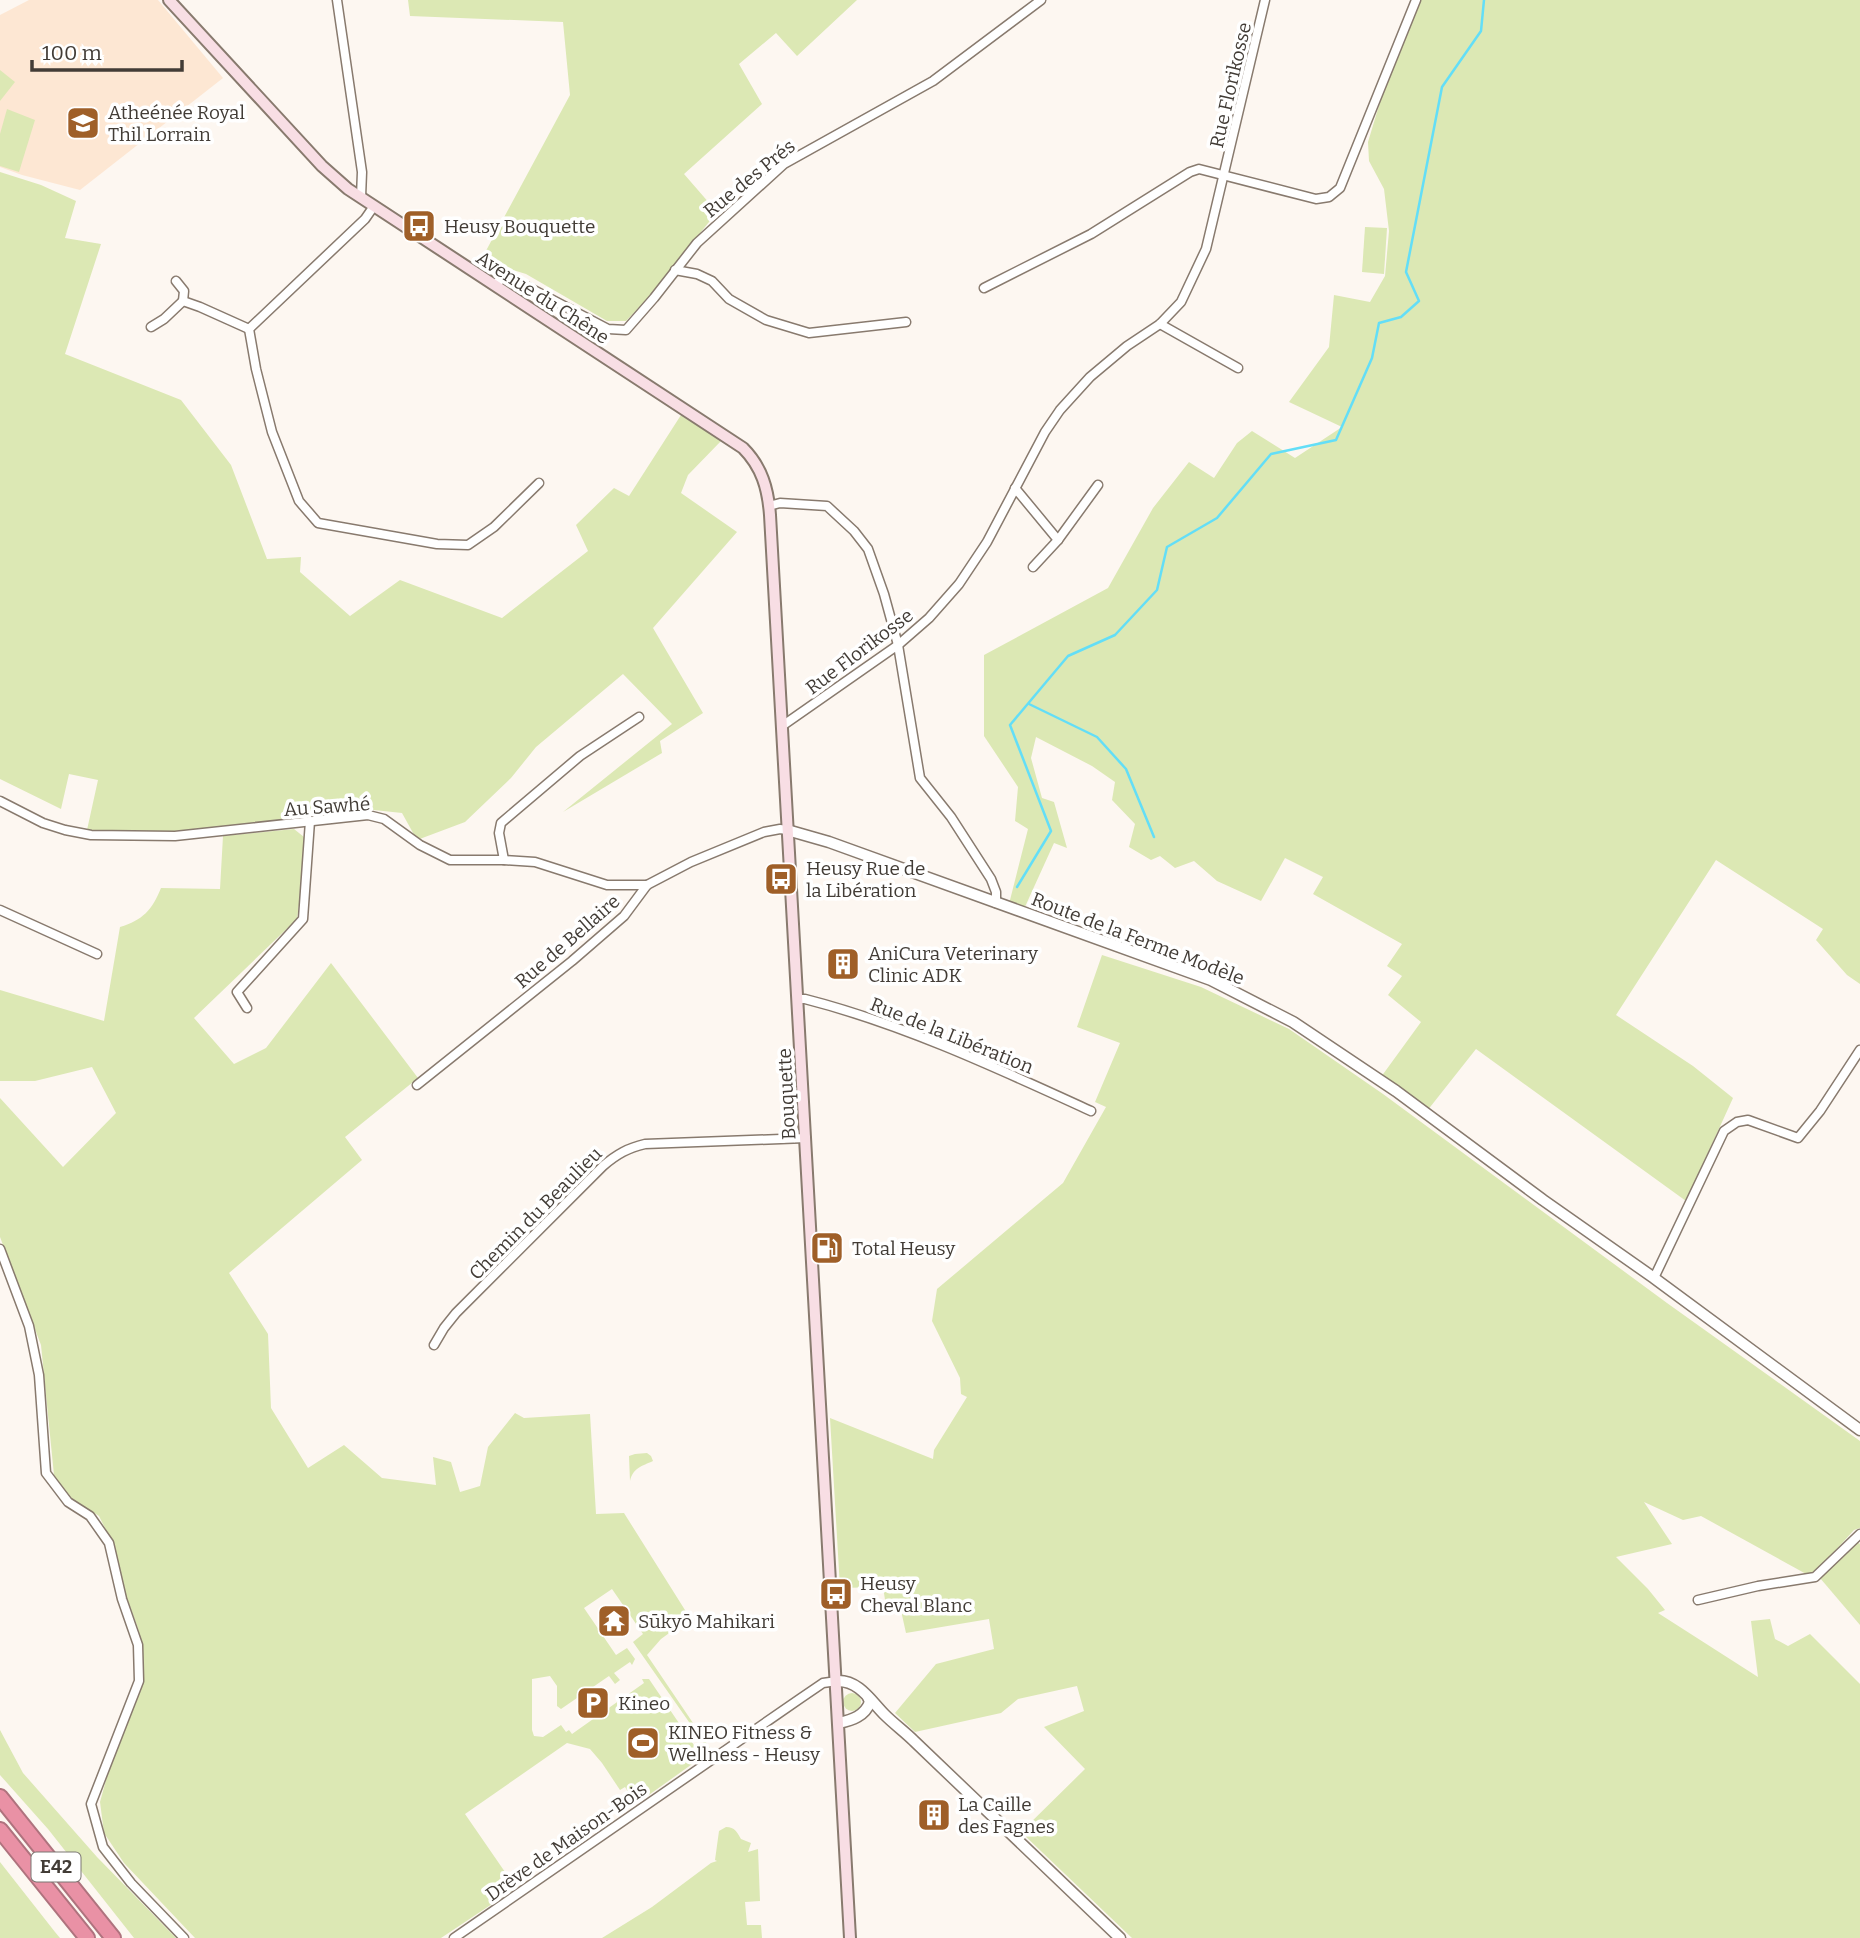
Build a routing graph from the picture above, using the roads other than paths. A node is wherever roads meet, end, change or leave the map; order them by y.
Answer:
1 (169, 0) edge
2 (337, 0) edge
3 (1041, 0) edge
4 (1265, 0) edge
5 (1416, 0) edge
6 (1224, 176) junction
7 (361, 197) junction
8 (374, 206) junction
9 (675, 270) junction
10 (176, 281) dead end
11 (494, 285) junction
12 (984, 288) dead end
13 (183, 301) junction
14 (906, 322) dead end
15 (1160, 324) junction
16 (151, 327) dead end
17 (249, 329) junction
18 (1238, 368) dead end
19 (539, 483) dead end
20 (1098, 485) dead end
21 (1015, 488) junction
22 (769, 506) junction
23 (1058, 540) junction
24 (1033, 567) dead end
25 (898, 645) junction
26 (639, 717) dead end
27 (782, 726) junction
28 (0, 801) edge
29 (310, 821) junction
30 (788, 830) junction
31 (504, 860) junction
32 (648, 885) junction
33 (996, 903) junction
34 (0, 910) edge
35 (97, 954) dead end
36 (798, 999) junction
37 (247, 1008) dead end
38 (1860, 1050) edge
39 (417, 1085) dead end
40 (1091, 1111) dead end
41 (806, 1138) junction
42 (0, 1249) edge
43 (1654, 1278) junction
44 (434, 1345) dead end
45 (1860, 1430) edge
46 (1860, 1534) edge
47 (1698, 1600) dead end
48 (837, 1681) junction
49 (868, 1696) junction
50 (865, 1712) junction
51 (886, 1716) junction
52 (839, 1723) junction
53 (0, 1797) edge
54 (0, 1831) edge
55 (77, 1938) edge
56 (88, 1938) edge
57 (113, 1938) edge
58 (184, 1938) edge
59 (454, 1938) edge
60 (850, 1938) edge
61 (1120, 1938) edge

1 - 7 main road, Avenue du Chêne
2 - 7 street
3 - 9 street, Rue des Prés
4 - 6 street, Rue Florikosse
5 - 6 street
6 - 12 street, Rue Florikosse
6 - 15 street, Rue Florikosse
7 - 8 main road, Avenue du Chêne
8 - 11 main road, Avenue du Chêne
8 - 17 street
9 - 11 street, Rue des Prés
9 - 14 street
10 - 13 street
11 - 22 main road, Avenue du Chêne
13 - 16 street
13 - 17 street
15 - 18 street
15 - 21 street, Rue Florikosse
17 - 19 street
20 - 23 street
21 - 23 street
21 - 25 street, Rue Florikosse
22 - 25 street
22 - 27 main road, Bouquette
23 - 24 street
25 - 27 street, Rue Florikosse
25 - 33 street
26 - 31 street
27 - 30 main road, Bouquette
28 - 29 street, Au Sawhé
29 - 31 street, Au Sawhé
29 - 37 street
30 - 32 street, Rue de Bellaire
30 - 33 street, Route de la Ferme Modèle
30 - 36 main road, Bouquette
31 - 32 street, Au Sawhé
32 - 39 street, Rue de Bellaire
33 - 43 street, Route de la Ferme Modèle
34 - 35 street
36 - 40 street, Rue de la Libération
36 - 41 main road, Bouquette
38 - 43 street
41 - 44 street, Chemin du Beaulieu
41 - 48 main road, Bouquette
42 - 58 street
43 - 45 street, Route de la Ferme Modèle
46 - 47 street
48 - 49 street
48 - 52 main road, Bouquette
48 - 59 street, Drève de Maison-Bois
49 - 50 street
49 - 51 street
50 - 51 street
50 - 52 street
51 - 61 street
52 - 60 main road, Bouquette
53 - 57 highway, E42
54 - 55 highway
54 - 56 highway, E42

